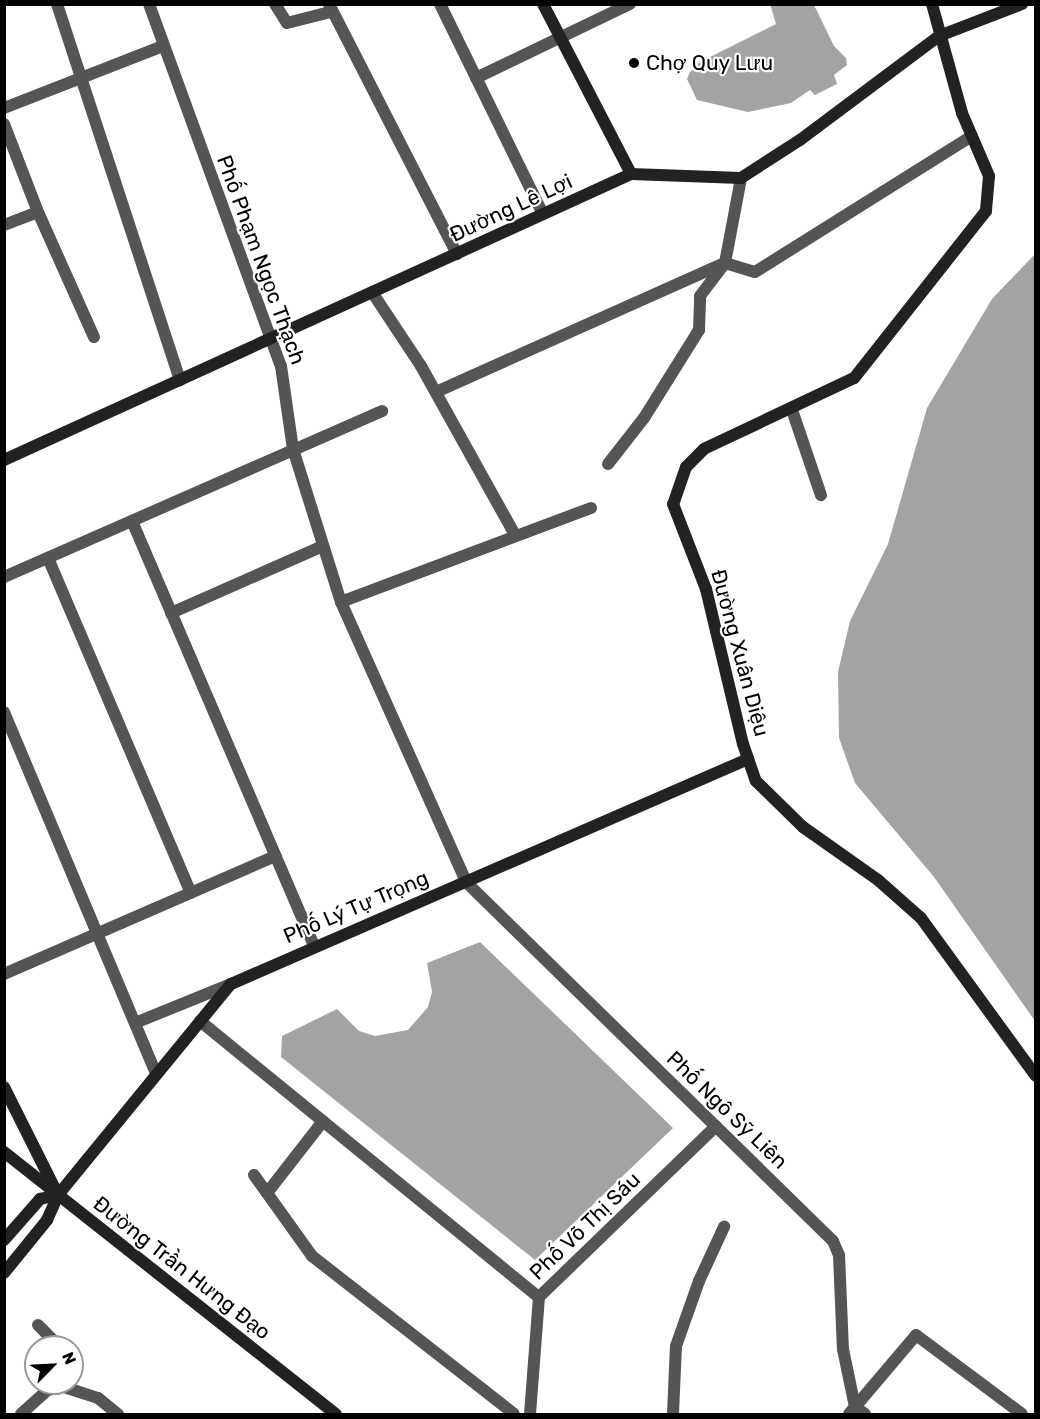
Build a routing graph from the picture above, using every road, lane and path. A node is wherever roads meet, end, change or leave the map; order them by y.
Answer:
1 (57, 4) edge
2 (149, 4) edge
3 (276, 4) edge
4 (440, 4) edge
5 (543, 4) edge
6 (630, 4) edge
7 (932, 4) edge
8 (1022, 4) edge
9 (330, 8) edge
10 (939, 36) junction
11 (561, 39) junction
12 (163, 46) junction
13 (82, 78) junction
14 (476, 78) junction
15 (4, 108) edge
16 (4, 124) edge
17 (972, 136) junction
18 (631, 174) junction
19 (741, 178) junction
20 (38, 212) junction
21 (543, 214) junction
22 (4, 225) edge
23 (457, 254) junction
24 (725, 263) junction
25 (372, 292) junction
26 (94, 338) dead end
27 (270, 340) junction
28 (180, 380) junction
29 (436, 392) junction
30 (792, 410) junction
31 (382, 411) dead end
32 (293, 449) junction
33 (4, 459) edge
34 (608, 464) dead end
35 (821, 495) dead end
36 (591, 508) dead end
37 (132, 520) junction
38 (515, 536) junction
39 (323, 546) junction
40 (48, 558) junction
41 (4, 577) edge
42 (340, 602) junction
43 (171, 613) junction
44 (4, 712) edge
45 (748, 759) junction
46 (276, 856) junction
47 (466, 882) junction
48 (191, 893) junction
49 (99, 933) junction
50 (314, 946) junction
51 (4, 974) edge
52 (231, 984) junction
53 (200, 1022) junction
54 (135, 1023) junction
55 (156, 1074) junction
56 (1035, 1076) edge
57 (4, 1087) edge
58 (322, 1121) junction
59 (716, 1126) junction
60 (4, 1152) edge
61 (255, 1175) dead end
62 (267, 1193) junction
63 (58, 1195) junction
64 (724, 1227) dead end
65 (4, 1240) edge
66 (4, 1273) edge
67 (539, 1297) junction
68 (38, 1325) dead end
69 (48, 1335) edge
70 (84, 1393) edge
71 (42, 1395) edge
72 (852, 1411) edge
73 (21, 1414) edge
74 (118, 1414) edge
75 (336, 1414) edge
76 (514, 1414) edge
77 (530, 1414) edge
78 (673, 1414) edge
79 (865, 1414) edge
80 (1022, 1414) edge

1 - 13 street
2 - 12 street, Phố Phạm Ngọc Thạch
3 - 9 street
4 - 14 street
5 - 11 street
6 - 11 street
7 - 10 street, Đường Xuân Diệu
8 - 10 street
9 - 23 street
10 - 17 street, Đường Xuân Diệu
10 - 19 street
11 - 14 street
11 - 18 street
12 - 13 street
12 - 27 street, Phố Phạm Ngọc Thạch
13 - 15 street
13 - 28 street
14 - 21 street
16 - 20 street
17 - 24 street
17 - 30 street, Đường Xuân Diệu
18 - 19 street, Đường Lê Lợi
18 - 21 street, Đường Lê Lợi
19 - 24 street
20 - 22 street
20 - 26 street
21 - 23 street, Đường Lê Lợi
23 - 25 street, Đường Lê Lợi
24 - 29 street
24 - 34 street
25 - 27 street, Đường Lê Lợi
25 - 29 street
27 - 28 street, Đường Lê Lợi
27 - 32 street, Phố Phạm Ngọc Thạch
28 - 33 street, Đường Lê Lợi
29 - 38 street
30 - 35 street
30 - 45 street, Đường Xuân Diệu
31 - 32 street
32 - 37 street
32 - 39 street, Phố Phạm Ngọc Thạch
36 - 38 street
37 - 40 street
37 - 43 street
38 - 42 street
39 - 42 street, Phố Phạm Ngọc Thạch
39 - 43 street
40 - 41 street
40 - 48 street
42 - 47 street, Phố Phạm Ngọc Thạch
43 - 46 street
44 - 49 street
45 - 47 street, Phố Lý Tự Trọng
45 - 56 street, Đường Xuân Diệu
46 - 48 street
46 - 50 street
47 - 50 street, Phố Lý Tự Trọng
47 - 59 street, Phố Ngô Sỹ Liên
48 - 49 street
49 - 51 street
49 - 54 street
50 - 52 street, Phố Lý Tự Trọng
52 - 53 street, Phố Lý Tự Trọng
52 - 54 street
53 - 55 street, Phố Lý Tự Trọng
53 - 58 street
54 - 55 street
55 - 63 street, Phố Lý Tự Trọng
57 - 63 street
58 - 62 street
58 - 67 street
59 - 67 street, Phố Võ Thị Sáu
59 - 72 street, Phố Ngô Sỹ Liên
60 - 63 street, Đường Trần Hưng Đạo
61 - 62 street
62 - 76 street
63 - 65 street
63 - 66 street
63 - 75 street, Đường Trần Hưng Đạo
64 - 78 street
67 - 77 street, Phố Võ Thị Sáu
68 - 69 street
70 - 74 street
71 - 73 street
72 - 79 street
72 - 80 street

